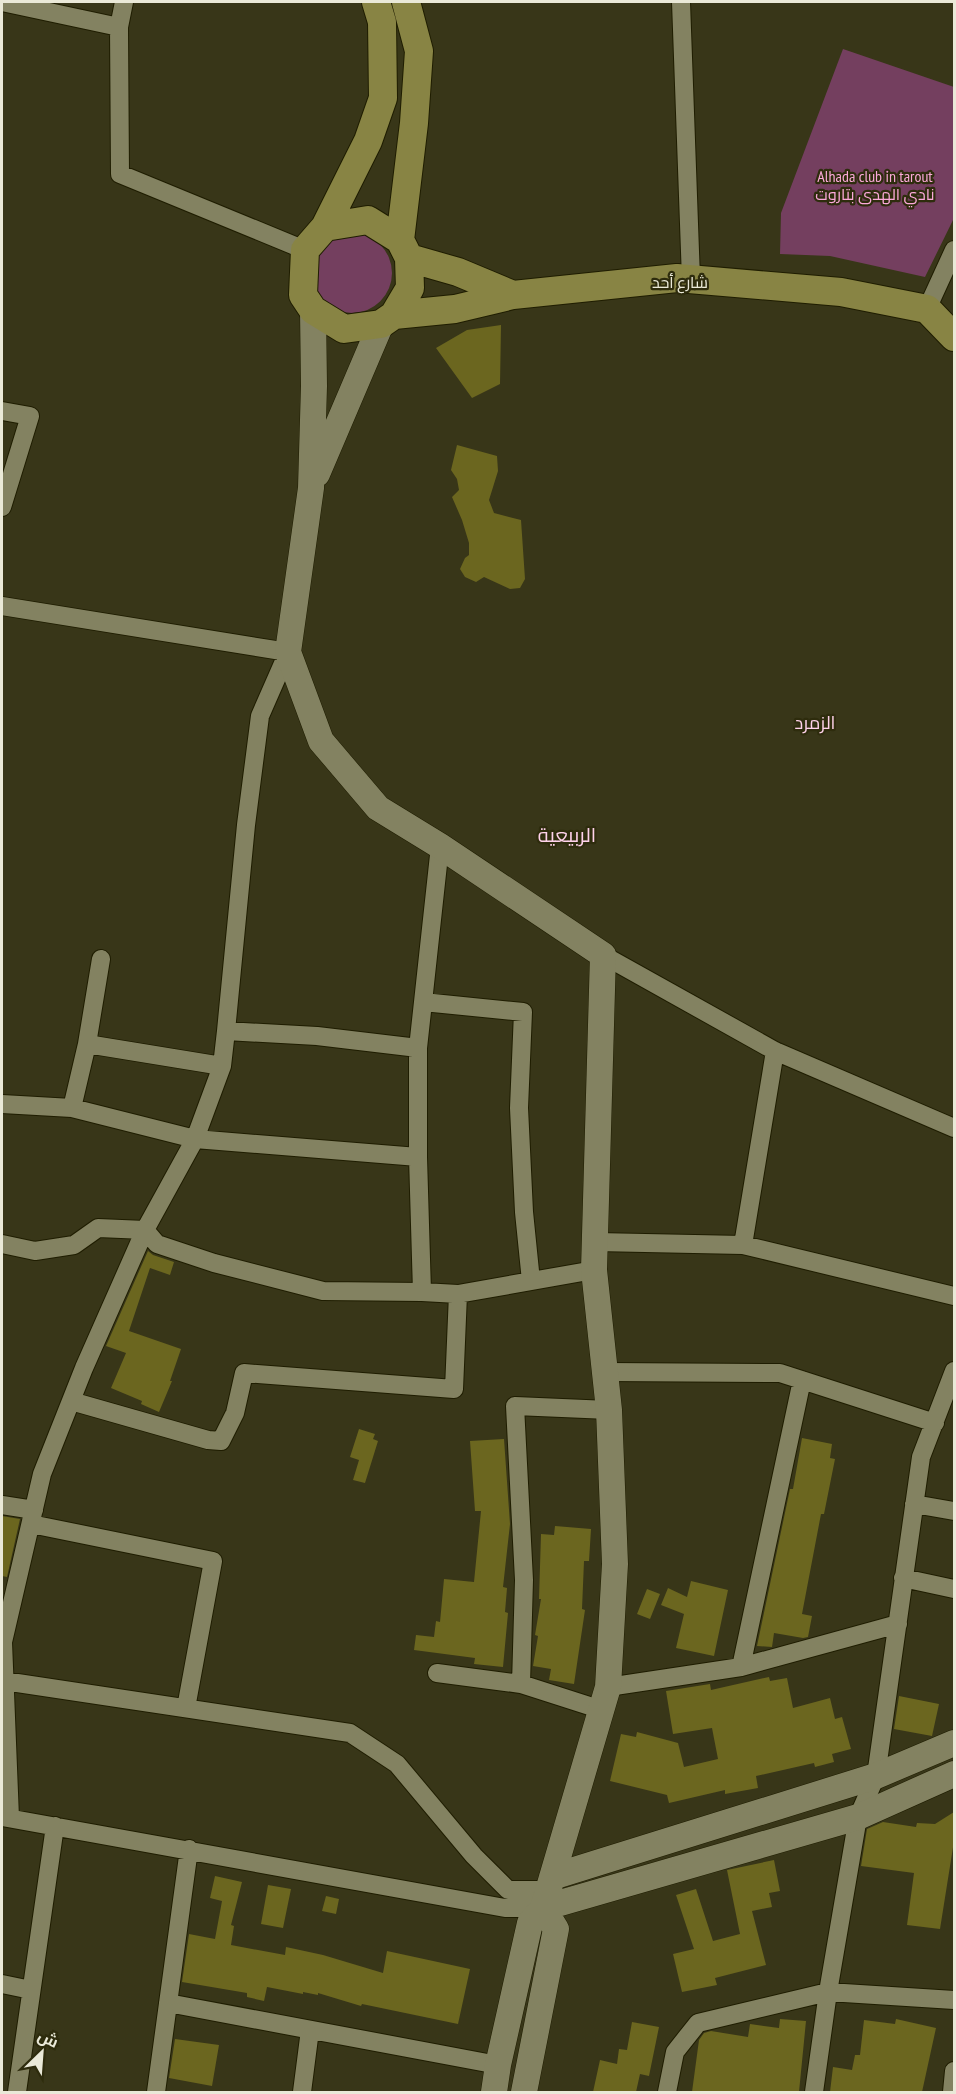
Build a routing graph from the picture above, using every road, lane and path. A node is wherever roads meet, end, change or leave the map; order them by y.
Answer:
1 (2, 2) edge
2 (124, 2) edge
3 (376, 2) edge
4 (406, 2) edge
5 (681, 2) edge
6 (119, 27) junction
7 (325, 227) junction
8 (405, 249) junction
9 (954, 249) edge
10 (305, 250) junction
11 (691, 279) junction
12 (513, 295) junction
13 (927, 309) junction
14 (313, 310) junction
15 (388, 320) junction
16 (954, 338) edge
17 (2, 411) edge
18 (310, 488) junction
19 (2, 507) edge
20 (2, 606) edge
21 (288, 652) junction
22 (440, 846) junction
23 (603, 956) junction
24 (101, 960) dead end
25 (423, 1002) junction
26 (226, 1031) junction
27 (87, 1044) junction
28 (418, 1048) junction
29 (775, 1051) junction
30 (222, 1066) junction
31 (2, 1104) edge
32 (72, 1108) junction
33 (954, 1128) edge
34 (195, 1139) junction
35 (418, 1157) junction
36 (145, 1230) junction
37 (596, 1242) junction
38 (2, 1244) edge
39 (743, 1245) junction
40 (594, 1270) junction
41 (531, 1281) junction
42 (422, 1292) junction
43 (458, 1294) junction
44 (954, 1296) edge
45 (605, 1372) junction
46 (953, 1378) edge
47 (802, 1380) junction
48 (71, 1401) junction
49 (609, 1410) junction
50 (935, 1423) junction
51 (914, 1504) junction
52 (2, 1505) edge
53 (954, 1511) edge
54 (33, 1517) junction
55 (903, 1578) junction
56 (954, 1589) edge
57 (898, 1624) junction
58 (741, 1666) junction
59 (437, 1672) dead end
60 (4, 1681) junction
61 (521, 1684) junction
62 (605, 1698) junction
63 (186, 1708) junction
64 (954, 1743) edge
65 (954, 1774) edge
66 (876, 1776) junction
67 (858, 1817) junction
68 (6, 1818) edge
69 (55, 1826) junction
70 (189, 1849) junction
71 (548, 1892) junction
72 (2, 1984) edge
73 (31, 1990) junction
74 (828, 1992) junction
75 (954, 2000) edge
76 (168, 2003) junction
77 (310, 2030) junction
78 (498, 2065) junction
79 (954, 2071) edge
80 (17, 2092) edge
81 (156, 2092) edge
82 (302, 2092) edge
83 (494, 2092) edge
84 (524, 2092) edge
85 (667, 2092) edge
86 (814, 2092) edge
87 (952, 2092) edge

1 - 6 street
2 - 6 street
3 - 7 main road
4 - 8 main road
5 - 11 street
6 - 10 street
7 - 8 main road
7 - 10 main road
8 - 12 main road
8 - 15 main road
9 - 13 street
10 - 14 main road
11 - 12 main road, شارع أحد
11 - 13 main road, شارع أحد
12 - 15 main road, شارع أحد
13 - 16 main road
14 - 15 main road, شارع أحد
14 - 18 street
15 - 18 street
17 - 19 street
18 - 21 street
20 - 21 street
21 - 22 street
21 - 26 street
22 - 23 street
22 - 25 street
23 - 29 street
23 - 37 street
24 - 27 street
25 - 28 street
25 - 41 street
26 - 28 street
26 - 30 street
27 - 30 street
27 - 32 street
28 - 35 street
29 - 33 street
29 - 39 street
30 - 34 street
31 - 32 street
32 - 34 street
34 - 35 street
34 - 36 street
35 - 42 street
36 - 38 street
36 - 42 street
36 - 48 street
37 - 39 street
37 - 40 street
39 - 44 street
40 - 41 street
40 - 45 street
41 - 43 street
42 - 43 street
43 - 48 street
45 - 47 street
45 - 49 street
46 - 50 street
47 - 50 street
47 - 58 street
48 - 54 street
49 - 61 street
49 - 62 street
50 - 51 street
51 - 53 street
51 - 55 street
52 - 54 street
54 - 60 street
54 - 63 street
55 - 56 street
55 - 57 street
57 - 58 street
57 - 66 street
58 - 62 street
59 - 61 street
60 - 63 street
60 - 68 street
61 - 62 street
62 - 71 street
63 - 71 street
64 - 66 street
65 - 67 street
66 - 67 street
66 - 71 street
67 - 71 street
67 - 74 street
68 - 69 street
69 - 70 street
69 - 73 street
70 - 71 street
70 - 76 street
71 - 78 street
71 - 84 street
72 - 73 street
73 - 80 street
74 - 75 street
74 - 85 street
74 - 86 street
76 - 77 street
76 - 81 street
77 - 78 street
77 - 82 street
78 - 83 street
79 - 87 street

